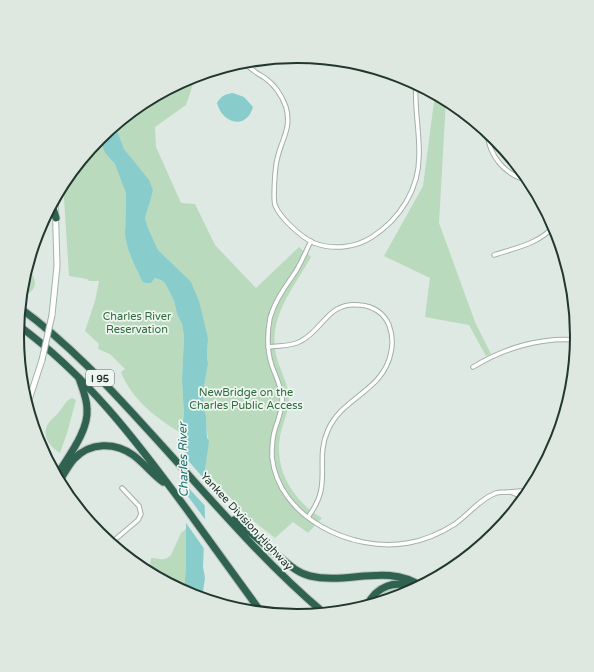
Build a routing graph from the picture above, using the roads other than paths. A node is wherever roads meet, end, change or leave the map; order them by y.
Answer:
1 (249, 67) edge
2 (416, 90) edge
3 (489, 142) edge
4 (518, 176) edge
5 (56, 209) edge
6 (54, 211) edge
7 (56, 218) junction
8 (549, 231) edge
9 (311, 241) junction
10 (494, 255) dead end
11 (25, 312) edge
12 (24, 330) edge
13 (570, 340) edge
14 (268, 347) junction
15 (473, 367) dead end
16 (78, 376) junction
17 (30, 395) edge
18 (60, 470) edge
19 (63, 476) edge
20 (122, 488) dead end
21 (522, 491) edge
22 (173, 492) junction
23 (511, 492) junction
24 (519, 496) edge
25 (224, 514) junction
26 (308, 517) junction
27 (115, 540) edge
28 (414, 583) edge
29 (406, 586) edge
30 (371, 599) edge
31 (257, 606) edge
32 (318, 608) edge

1 - 9 street
2 - 9 street
3 - 4 street
5 - 7 main road
6 - 7 highway
7 - 17 main road, bridge
8 - 10 street
9 - 14 street
11 - 25 highway, Yankee Division Highway / I 95
12 - 16 highway, I 95
13 - 15 street
14 - 26 street
14 - 26 street
16 - 18 highway
16 - 22 highway, I 95
19 - 22 highway
20 - 27 street
21 - 23 street
22 - 31 highway, I 95
23 - 24 street
23 - 26 street
25 - 28 highway
25 - 32 highway, Yankee Division Highway / I 95
29 - 30 highway

